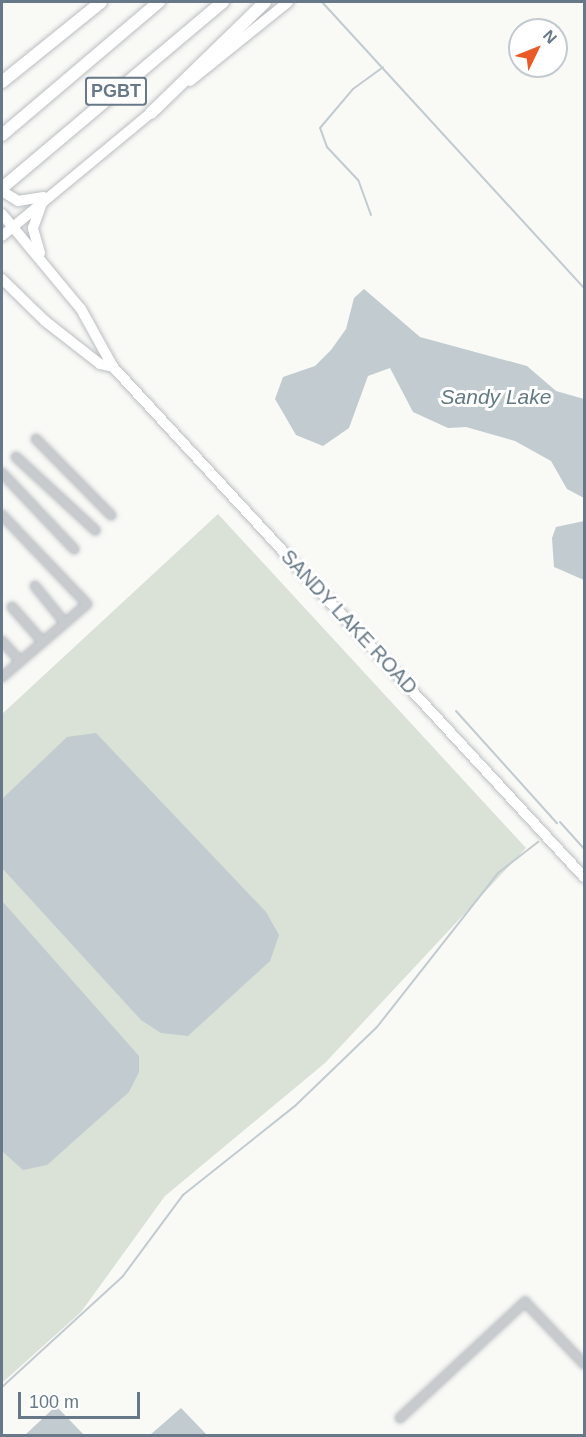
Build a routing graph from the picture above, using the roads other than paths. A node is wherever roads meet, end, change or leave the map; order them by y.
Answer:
1 (101, 2) edge
2 (159, 2) edge
3 (223, 2) edge
4 (288, 2) edge
5 (262, 4) edge
6 (2, 82) edge
7 (151, 113) junction
8 (2, 135) edge
9 (4, 187) edge
10 (47, 196) junction
11 (2, 214) edge
12 (13, 226) junction
13 (2, 236) edge
14 (46, 264) junction
15 (2, 280) edge
16 (113, 368) junction
17 (36, 439) dead end
18 (16, 457) dead end
19 (2, 473) edge
20 (2, 515) edge
21 (111, 515) dead end
22 (95, 530) dead end
23 (74, 549) dead end
24 (35, 586) dead end
25 (12, 607) dead end
26 (64, 622) junction
27 (2, 641) edge
28 (42, 641) junction
29 (19, 660) junction
30 (2, 677) edge
31 (585, 877) edge
32 (585, 1364) edge
33 (400, 1418) dead end

1 - 6 highway
2 - 8 highway, PGBT
3 - 9 highway, PGBT
4 - 7 main road
5 - 7 highway
7 - 10 main road
9 - 10 main road
10 - 12 main road
10 - 14 main road
11 - 12 main road, SANDY LAKE ROAD
12 - 13 main road
12 - 14 main road, SANDY LAKE ROAD
14 - 16 main road, SANDY LAKE ROAD
15 - 16 main road, SANDY LAKE ROAD
16 - 31 main road, SANDY LAKE ROAD
17 - 21 street
18 - 22 street
19 - 23 street
20 - 26 street
24 - 26 street
25 - 28 street
26 - 28 street
27 - 29 street
28 - 29 street
29 - 30 street
32 - 33 street

